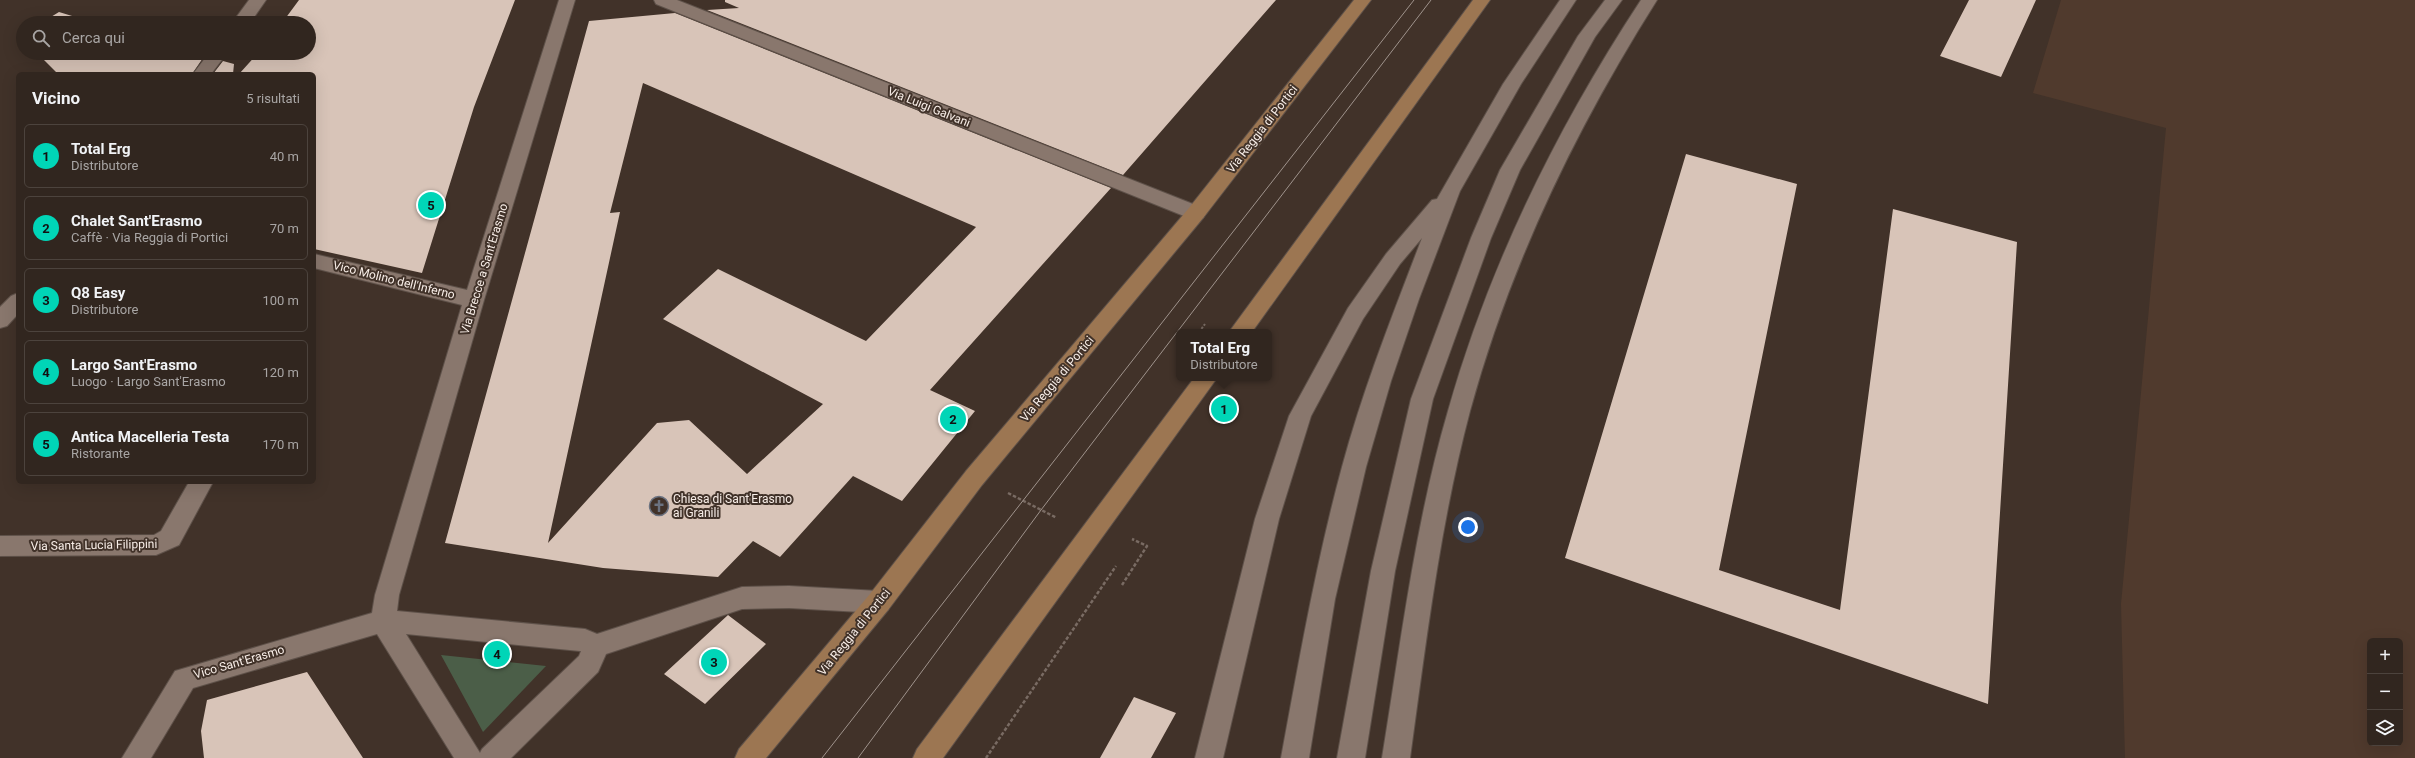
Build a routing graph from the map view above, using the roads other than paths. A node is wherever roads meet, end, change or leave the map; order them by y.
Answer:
1 (258, 0) edge
2 (566, 0) edge
3 (662, 0) edge
4 (1364, 0) edge
5 (1482, 0) edge
6 (1568, 0) edge
7 (1614, 0) edge
8 (1649, 0) edge
9 (245, 16) edge
10 (213, 60) edge
11 (204, 72) edge
12 (1450, 192) junction
13 (1196, 213) junction
14 (316, 261) edge
15 (474, 300) junction
16 (16, 303) edge
17 (0, 320) edge
18 (1242, 329) edge
19 (1204, 381) edge
20 (200, 484) edge
21 (0, 546) edge
22 (880, 602) junction
23 (383, 621) junction
24 (594, 646) junction
25 (136, 758) edge
26 (469, 758) edge
27 (492, 758) edge
28 (749, 758) edge
29 (927, 758) edge
30 (1209, 758) edge
31 (1295, 758) edge
32 (1351, 758) edge
33 (1396, 758) edge

1 - 9 street
2 - 15 street, Via Brecce a Sant'Erasmo
3 - 13 street, Via Luigi Galvani
4 - 13 main road, Via Reggia di Portici
5 - 18 main road
6 - 12 street
7 - 32 street
8 - 33 street
10 - 11 street
12 - 30 street
12 - 31 street
13 - 22 main road, Via Reggia di Portici
14 - 15 street, Vico Molino dell'Inferno
15 - 23 street, Via Brecce a Sant'Erasmo
16 - 17 street
19 - 29 main road
20 - 21 street, Via Santa Lucia Filippini
22 - 24 street
22 - 28 main road, Via Reggia di Portici
23 - 24 street
23 - 25 street, Vico Sant'Erasmo
23 - 26 street
24 - 27 street

